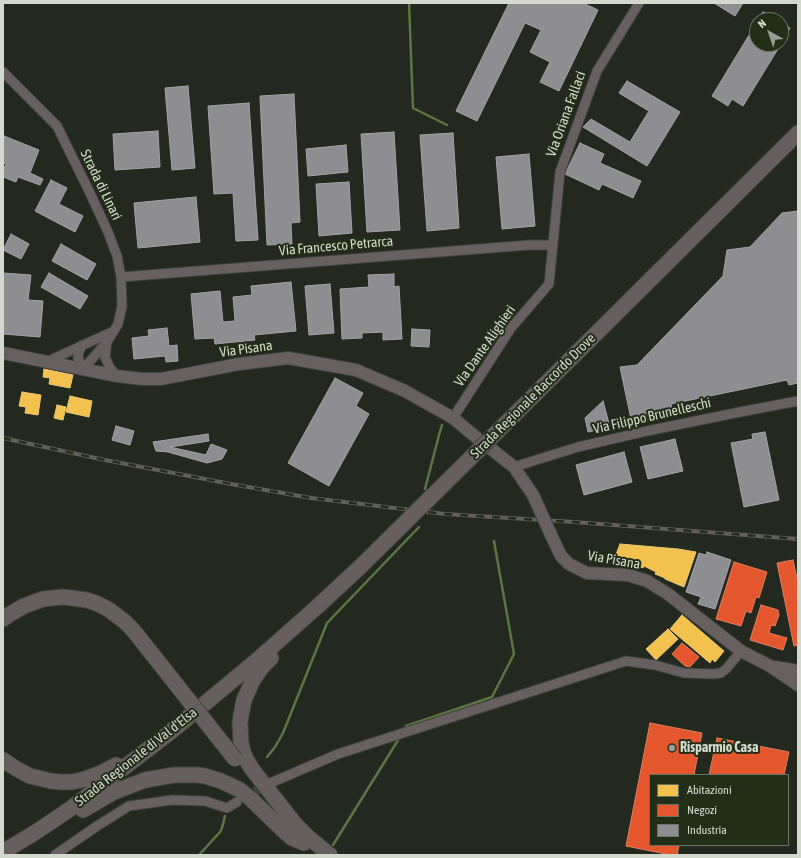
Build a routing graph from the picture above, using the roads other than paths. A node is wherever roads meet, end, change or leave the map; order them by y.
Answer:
1 (639, 3) edge
2 (3, 72) edge
3 (798, 133) edge
4 (553, 245) junction
5 (121, 277) junction
6 (114, 331) junction
7 (107, 342) junction
8 (82, 345) junction
9 (3, 353) edge
10 (46, 362) junction
11 (83, 369) junction
12 (117, 376) junction
13 (798, 401) edge
14 (453, 418) junction
15 (477, 438) dead end
16 (490, 448) dead end
17 (514, 467) junction
18 (3, 619) edge
19 (740, 651) junction
20 (266, 657) junction
21 (770, 666) junction
22 (798, 671) edge
23 (798, 686) edge
24 (3, 760) edge
25 (268, 784) tunnel mouth
26 (237, 802) tunnel mouth
27 (304, 843) junction
28 (3, 852) edge
29 (12, 855) edge
30 (55, 855) edge
31 (318, 855) edge
32 (330, 855) edge

1 - 4 street, Via Oriana Fallaci
2 - 5 street, Strada di Linari
3 - 20 main road, Strada Regionale Raccordo Drove, bridge
4 - 5 street, Via Francesco Petrarca
4 - 14 street, Via Dante Alighieri
5 - 6 street, Strada di Linari
6 - 7 street, Strada di Linari
6 - 8 street
7 - 11 street, Strada di Linari
7 - 12 street
8 - 10 street
8 - 11 street
9 - 10 street, Via Pisana
10 - 11 street, Via Pisana
11 - 12 street, Via Pisana
12 - 14 street, Via Pisana
13 - 17 street, Via Filippo Brunelleschi
14 - 15 street, Via Pisana
16 - 17 street, Via Pisana
17 - 19 street, Via Pisana, bridge
18 - 27 main road, bridge
19 - 21 street, Via Pisana
19 - 25 street
20 - 24 main road
20 - 28 main road, Strada Regionale di Val d'Elsa
20 - 32 main road
21 - 22 street, Via Pisana
21 - 23 street, Via Pisana
26 - 30 street
27 - 29 main road
27 - 31 main road

